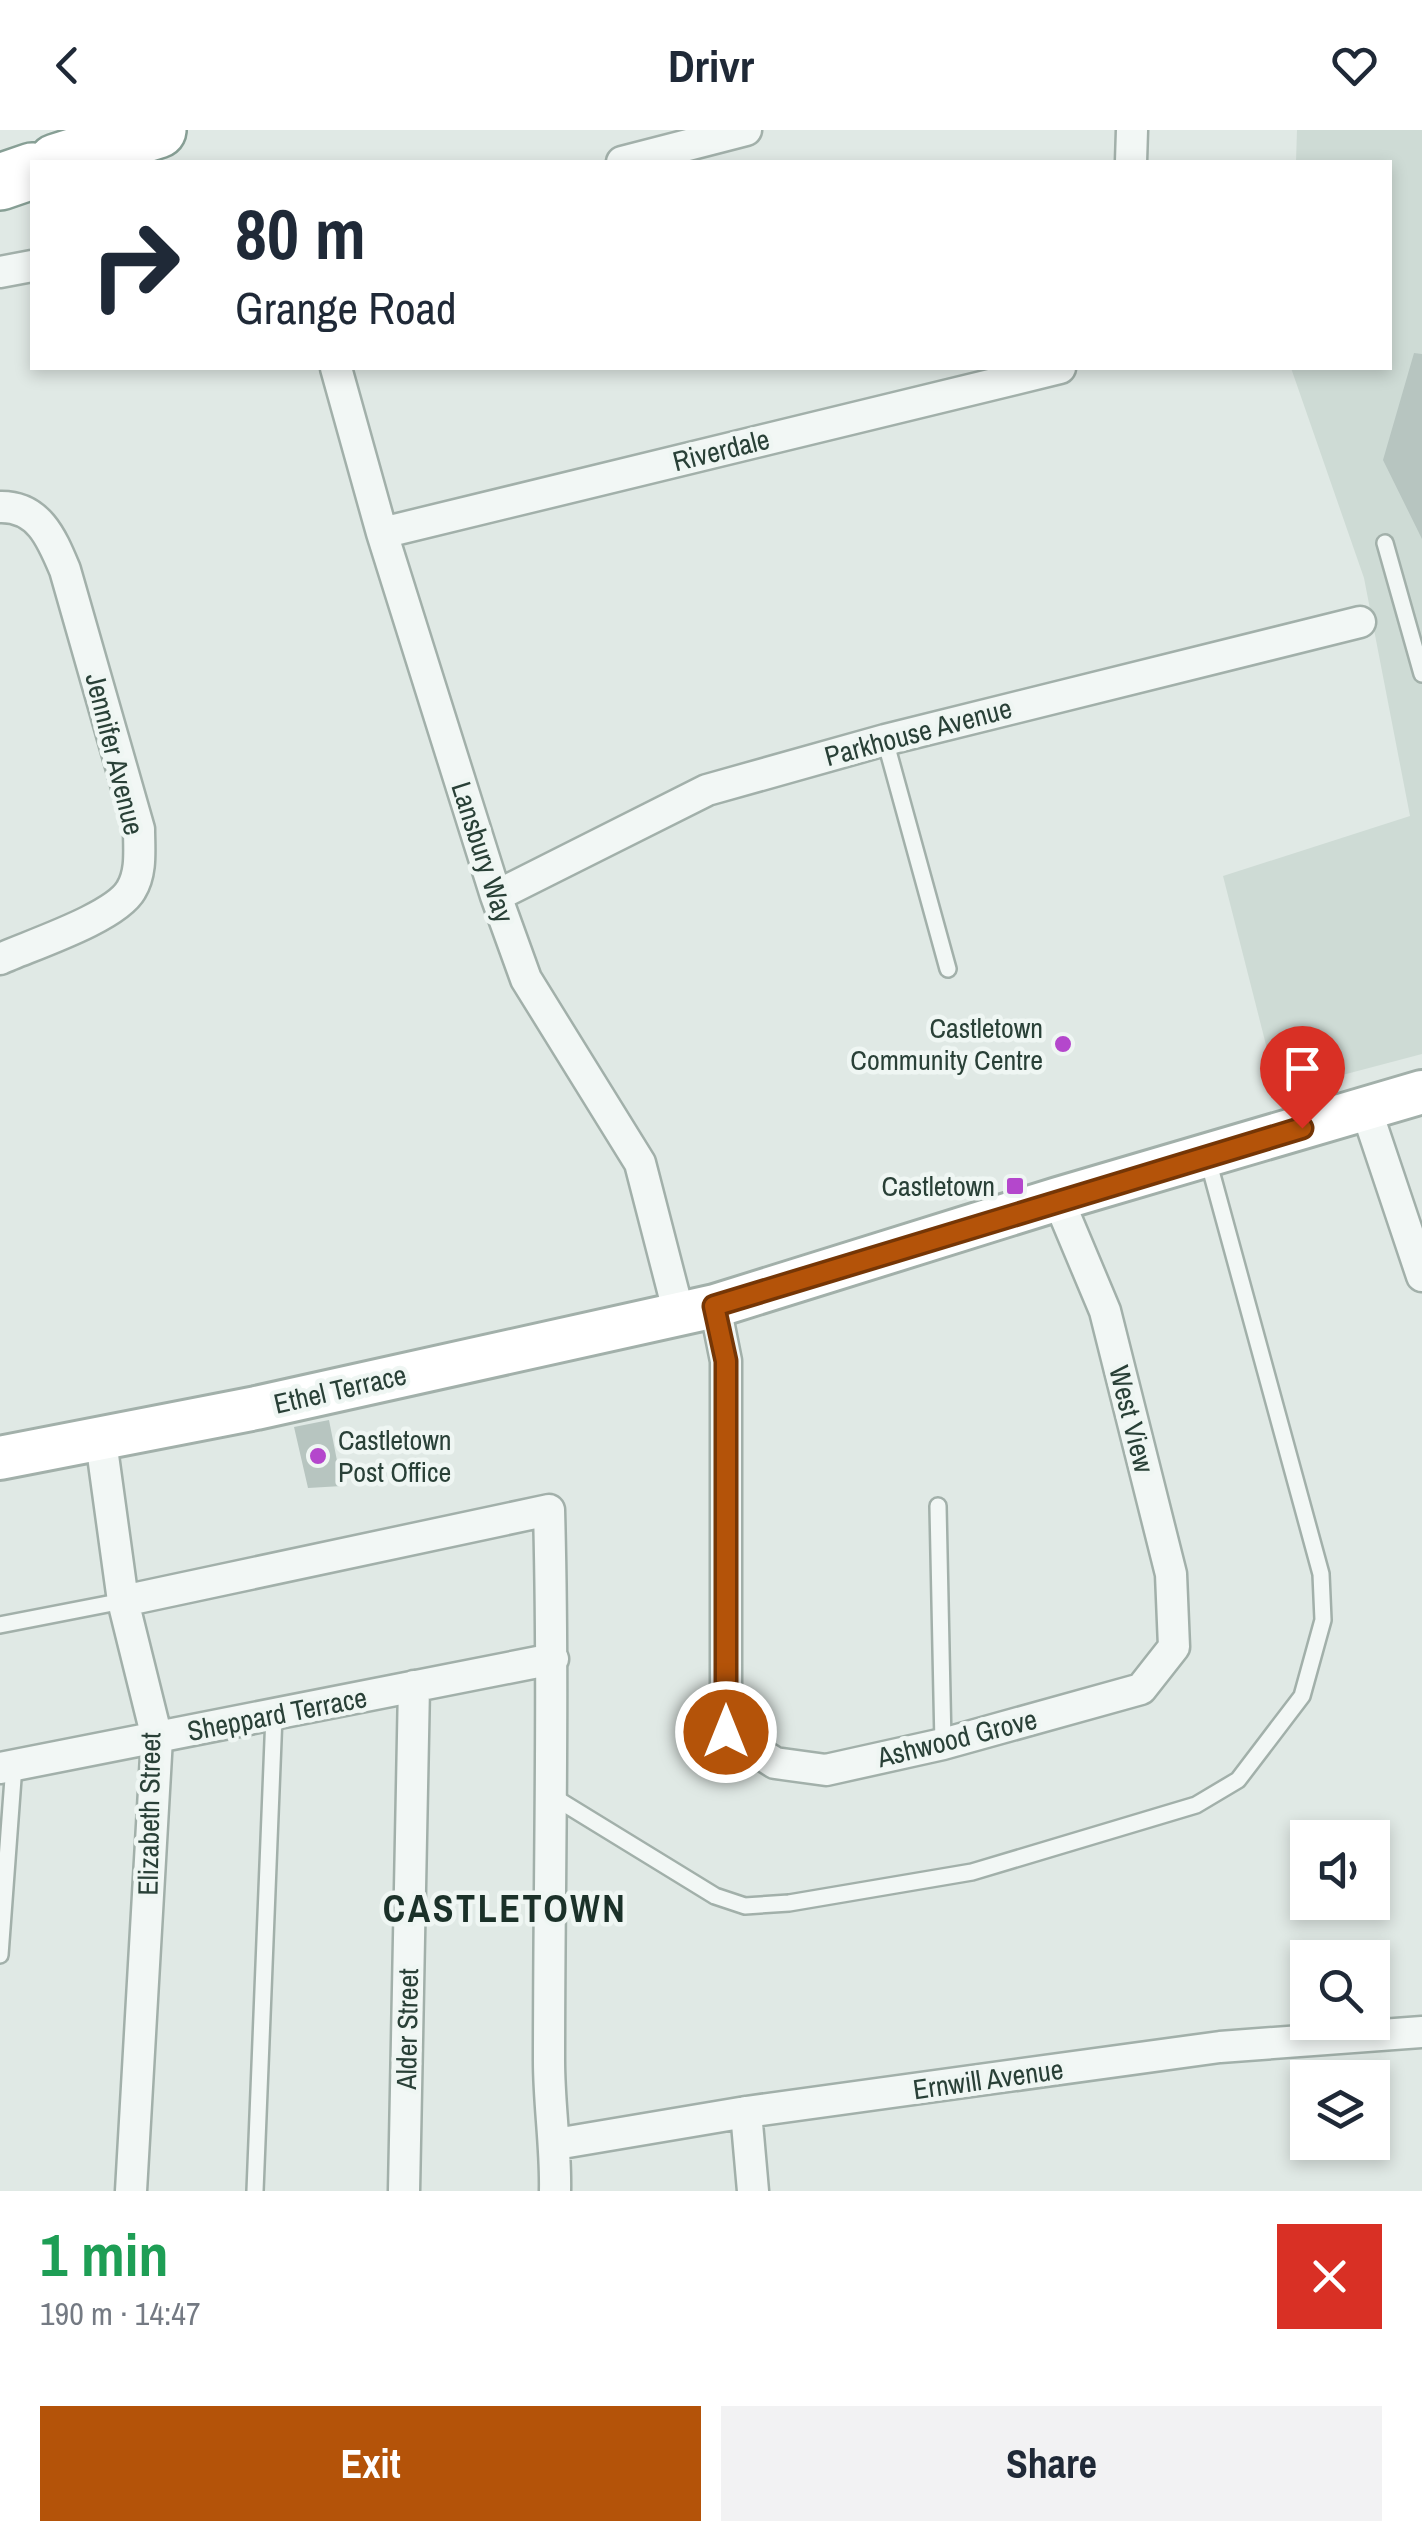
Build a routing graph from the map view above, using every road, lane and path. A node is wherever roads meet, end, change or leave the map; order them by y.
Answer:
1 (158, 130) edge
2 (746, 130) edge
3 (1132, 130) edge
4 (62, 160) edge
5 (630, 160) edge
6 (1131, 160) edge
7 (30, 172) edge
8 (0, 182) edge
9 (30, 266) edge
10 (0, 272) edge
11 (337, 370) edge
12 (1052, 370) edge
13 (0, 507) edge
14 (382, 533) junction
15 (1385, 543) dead end
16 (1360, 622) dead end
17 (1422, 674) edge
18 (885, 740) junction
19 (496, 896) junction
20 (0, 958) edge
21 (948, 969) dead end
22 (1422, 1092) edge
23 (1366, 1110) junction
24 (1207, 1156) junction
25 (1058, 1199) junction
26 (1422, 1276) edge
27 (697, 1310) junction
28 (100, 1441) junction
29 (0, 1458) edge
30 (938, 1506) dead end
31 (123, 1601) junction
32 (0, 1625) edge
33 (1174, 1647) joint
34 (553, 1660) junction
35 (414, 1686) junction
36 (274, 1714) junction
37 (726, 1732) joint
38 (157, 1738) junction
39 (943, 1744) junction
40 (7, 1766) edge
41 (552, 1796) junction
42 (0, 1955) edge
43 (1422, 2032) edge
44 (746, 2112) junction
45 (556, 2144) junction
46 (131, 2191) edge
47 (256, 2191) edge
48 (404, 2191) edge
49 (555, 2191) edge
50 (753, 2191) edge

1 - 4 highway
2 - 5 street
3 - 6 street
7 - 8 highway
9 - 10 street
11 - 14 street, Lansbury Way
12 - 14 street, Riverdale
13 - 20 street, Jennifer Avenue
14 - 19 street, Lansbury Way
15 - 17 lane
16 - 18 street, Parkhouse Avenue
18 - 19 street, Parkhouse Avenue
18 - 21 lane
19 - 27 street, Lansbury Way
22 - 23 street, Ethel Terrace
23 - 24 street, Ethel Terrace
23 - 26 street
24 - 25 street, Ethel Terrace
24 - 41 lane
25 - 27 street, Ethel Terrace
25 - 33 street, West View
27 - 28 street, Ethel Terrace
27 - 37 street, Lansbury Way
28 - 29 street, Ethel Terrace
28 - 31 street, Elizabeth Street
30 - 39 lane
31 - 32 lane
31 - 34 street
31 - 38 street, Elizabeth Street
33 - 39 street, Ashwood Grove
34 - 35 street, Sheppard Terrace
34 - 41 street
35 - 36 street, Sheppard Terrace
35 - 48 street, Alder Street
36 - 38 street, Sheppard Terrace
36 - 47 lane
37 - 39 street, Ashwood Grove
38 - 40 street, Sheppard Terrace
38 - 46 street, Elizabeth Street
40 - 42 lane
41 - 45 street
43 - 44 street, Ernwill Avenue
44 - 45 street, Ernwill Avenue
44 - 50 street
45 - 49 street

